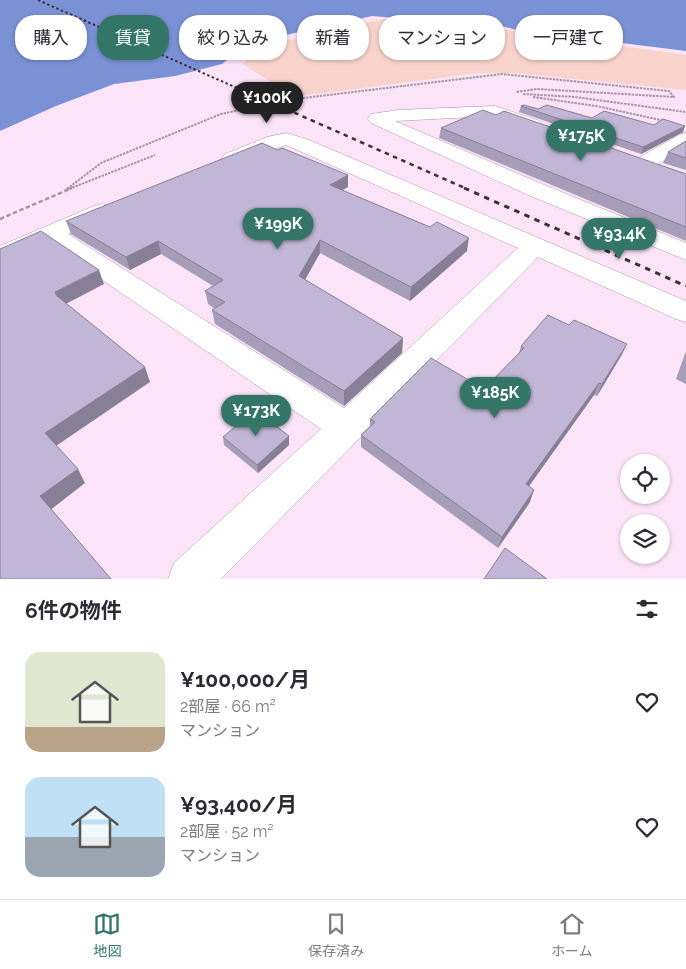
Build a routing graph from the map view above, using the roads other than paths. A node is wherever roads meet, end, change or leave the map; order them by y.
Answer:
1 (550, 131) edge
2 (686, 139) edge
3 (624, 157) edge
4 (210, 167) edge
5 (119, 204) edge
6 (49, 233) junction
7 (535, 246) junction
8 (686, 252) edge
9 (0, 256) edge
10 (686, 312) edge
11 (347, 428) junction
12 (190, 579) edge

1 - 8 street
2 - 3 street
4 - 7 street
5 - 6 street
6 - 9 street
6 - 11 street
7 - 10 street
7 - 11 street
11 - 12 street

